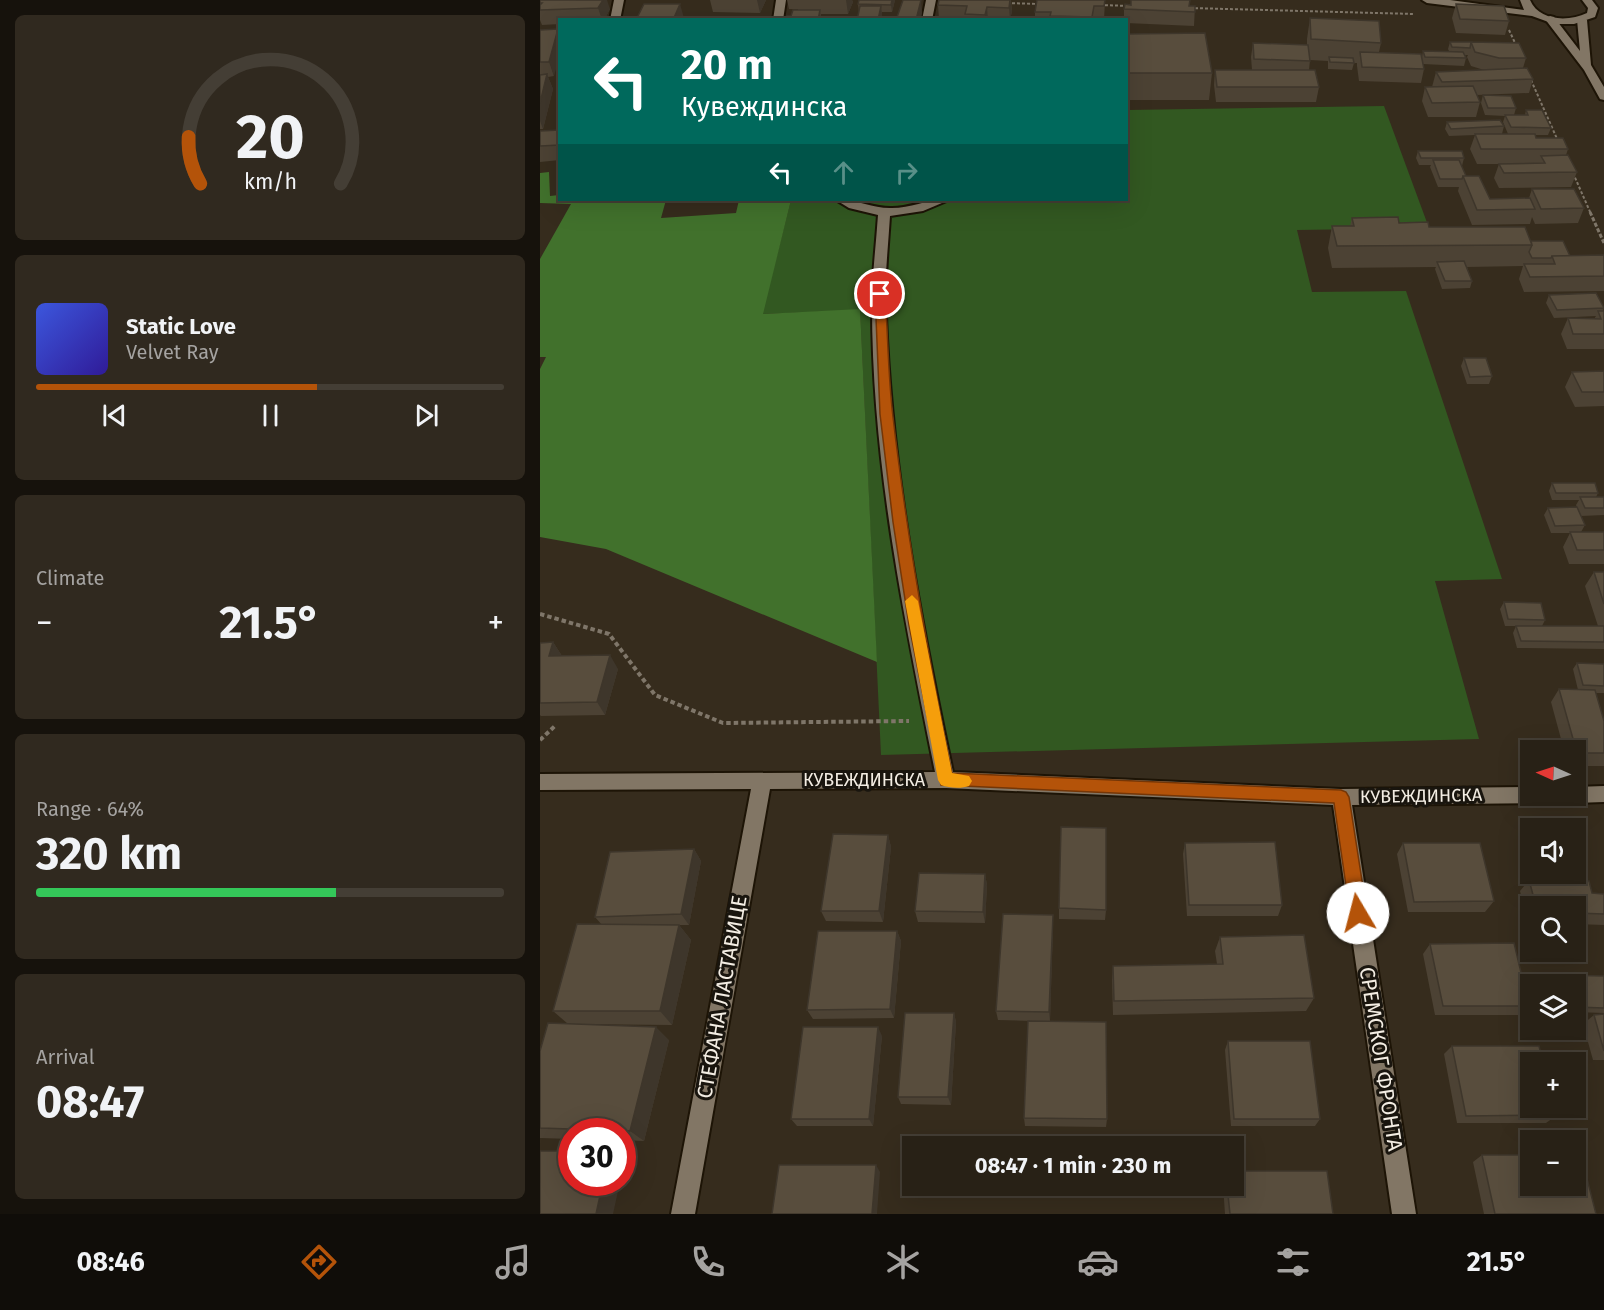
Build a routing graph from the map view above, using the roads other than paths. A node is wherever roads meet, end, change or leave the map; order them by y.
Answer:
1 (619, 0) edge
2 (781, 0) edge
3 (931, 0) edge
4 (1427, 0) edge
5 (1525, 0) edge
6 (1587, 0) edge
7 (1598, 0) edge
8 (1604, 1) edge
9 (1536, 14) junction
10 (1604, 16) edge
11 (615, 18) edge
12 (778, 18) edge
13 (927, 18) edge
14 (1550, 19) junction
15 (1584, 19) junction
16 (1588, 69) junction
17 (1604, 97) edge
18 (845, 201) edge
19 (940, 201) edge
20 (884, 212) junction
21 (946, 780) junction
22 (762, 781) junction
23 (540, 782) edge
24 (1520, 795) edge
25 (1586, 795) edge
26 (1604, 795) edge
27 (1341, 797) junction
28 (683, 1214) edge
29 (1404, 1214) edge

1 - 11 street
2 - 12 street
3 - 13 street
4 - 9 street
5 - 9 street
6 - 15 street
7 - 8 street
9 - 14 street
10 - 15 street
14 - 15 street
14 - 16 street
15 - 16 street
16 - 17 street
18 - 20 street
19 - 20 street
20 - 21 street
21 - 22 street, КУВЕЖДИНСКА
21 - 27 street, КУВЕЖДИНСКА
22 - 23 street, КУВЕЖДИНСКА
22 - 28 street, СТЕФАНА ЛАСТАВИЦЕ
24 - 27 street, КУВЕЖДИНСКА
25 - 26 street
27 - 29 street, СРЕМСКОГ ФРОНТА

